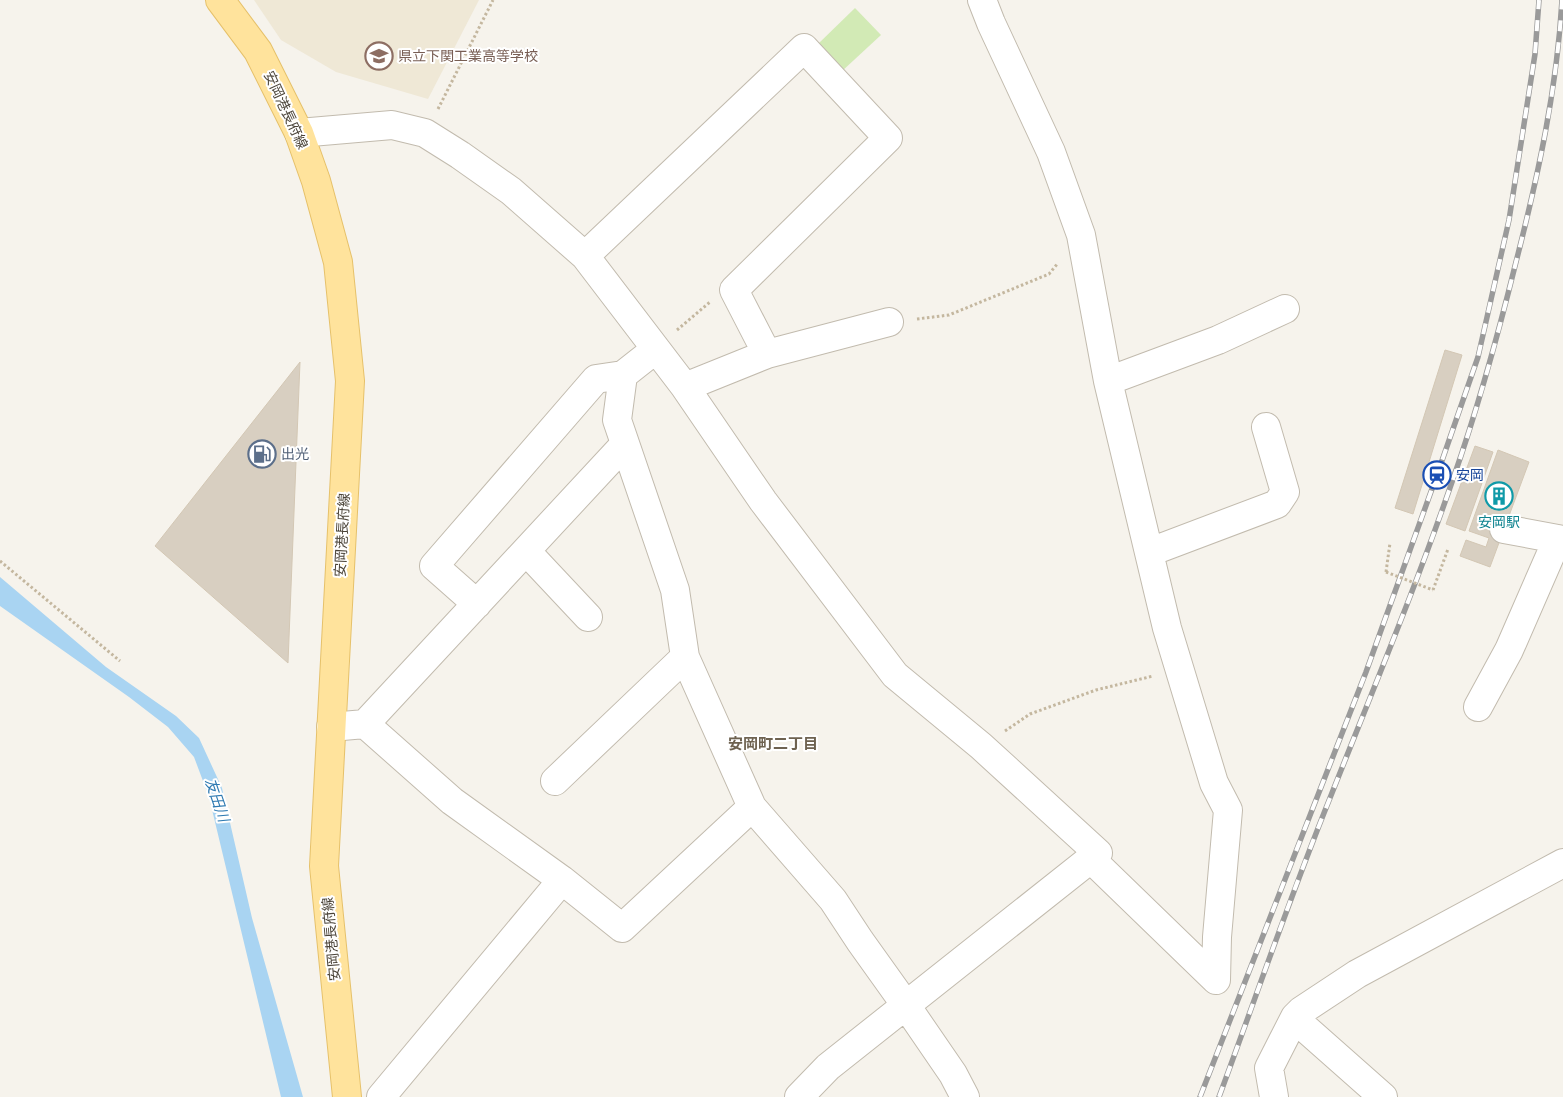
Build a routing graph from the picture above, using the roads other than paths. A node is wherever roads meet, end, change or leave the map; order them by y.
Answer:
1 (220, 0) edge
2 (982, 0) edge
3 (300, 134) junction
4 (585, 256) junction
5 (1285, 309) dead end
6 (889, 322) road end
7 (656, 349) junction
8 (767, 354) junction
9 (623, 375) junction
10 (1108, 381) junction
11 (685, 387) junction
12 (1266, 427) dead end
13 (626, 444) junction
14 (1504, 529) dead end
15 (1560, 540) edge
16 (526, 551) junction
17 (1150, 552) junction
18 (477, 604) junction
19 (588, 617) dead end
20 (685, 657) junction
21 (1478, 707) dead end
22 (365, 724) junction
23 (331, 727) junction
24 (555, 781) dead end
25 (752, 807) junction
26 (1091, 859) junction
27 (1563, 863) edge
28 (562, 880) junction
29 (905, 1004) junction
30 (1295, 1017) junction
31 (347, 1097) edge
32 (380, 1097) edge
33 (800, 1097) edge
34 (966, 1097) edge
35 (1274, 1097) edge
36 (1383, 1097) edge

1 - 3 main road, 安岡港長府線
2 - 10 street
3 - 4 street
3 - 23 main road, 安岡港長府線
4 - 7 street
4 - 8 street
5 - 10 street
6 - 8 street
7 - 9 street
7 - 11 street
8 - 11 street
9 - 13 street
9 - 18 street
10 - 17 street
11 - 26 street
12 - 17 street
13 - 16 street
13 - 20 street
14 - 15 street
15 - 21 street
16 - 18 street
16 - 19 street
17 - 26 street
18 - 22 street
20 - 24 street
20 - 25 street
22 - 23 street
22 - 28 street
23 - 31 main road, 安岡港長府線
25 - 28 street
25 - 29 street
26 - 29 street
27 - 30 street
28 - 32 street
29 - 33 street
29 - 34 street
30 - 35 street
30 - 36 street

